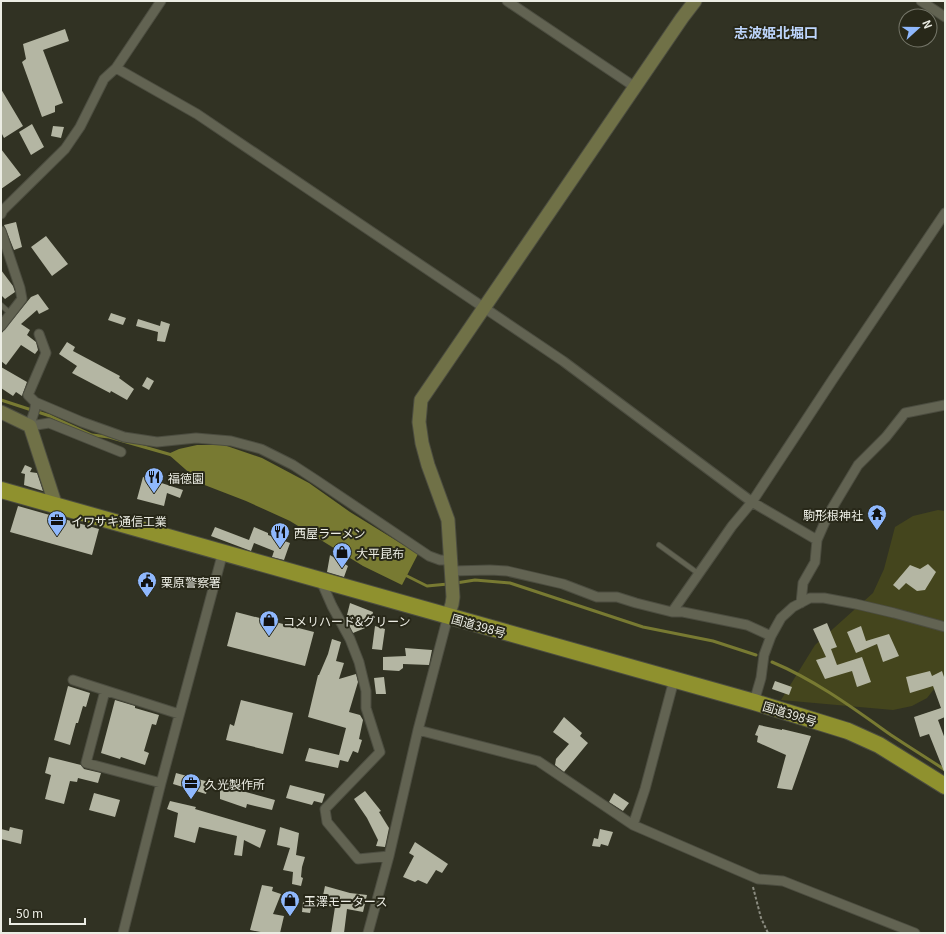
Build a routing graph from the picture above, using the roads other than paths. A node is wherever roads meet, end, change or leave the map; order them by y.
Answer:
1 (161, 1) edge
2 (507, 1) edge
3 (695, 1) edge
4 (921, 1) edge
5 (945, 17) edge
6 (116, 68) junction
7 (635, 87) junction
8 (945, 213) edge
9 (1, 214) edge
10 (1, 231) edge
11 (1, 305) edge
12 (484, 307) junction
13 (11, 314) junction
14 (1, 326) edge
15 (39, 334) dead end
16 (35, 404) junction
17 (945, 405) edge
18 (1, 412) edge
19 (30, 421) junction
20 (121, 452) dead end
21 (1, 490) edge
22 (752, 502) junction
23 (56, 506) junction
24 (817, 540) junction
25 (659, 545) dead end
26 (224, 552) junction
27 (452, 569) junction
28 (699, 574) junction
29 (321, 581) junction
30 (801, 603) junction
31 (672, 612) junction
32 (448, 616) junction
33 (945, 627) edge
34 (771, 636) junction
35 (72, 680) dead end
36 (674, 680) junction
37 (105, 691) junction
38 (754, 702) junction
39 (180, 714) junction
40 (418, 730) junction
41 (160, 783) junction
42 (945, 786) edge
43 (633, 825) junction
44 (389, 856) junction
45 (124, 933) edge
46 (368, 933) edge
47 (915, 933) edge

1 - 6 street
2 - 7 street
3 - 7 street
4 - 5 street
6 - 9 street
6 - 12 street
7 - 12 street
8 - 22 street
10 - 13 street
11 - 13 lane
12 - 22 street
12 - 27 street
13 - 14 street
15 - 16 street
16 - 19 street
16 - 27 street
17 - 24 street
18 - 19 street
19 - 20 street
19 - 23 street
21 - 23 highway, 国道398号
22 - 24 street
22 - 28 street
23 - 26 highway, 国道398号
24 - 30 street
25 - 28 lane
26 - 29 highway, 国道398号
26 - 39 street
27 - 31 street
27 - 32 street
28 - 31 street
29 - 32 highway, 国道398号
29 - 44 street
30 - 33 street
30 - 34 street
31 - 34 street
32 - 36 highway, 国道398号
32 - 40 street
34 - 38 street
35 - 37 street
36 - 38 highway, 国道398号
36 - 43 street
37 - 39 street
37 - 41 street
38 - 42 highway, 国道398号
39 - 41 street
40 - 43 street
40 - 44 street
41 - 45 street
43 - 47 street
44 - 46 street

